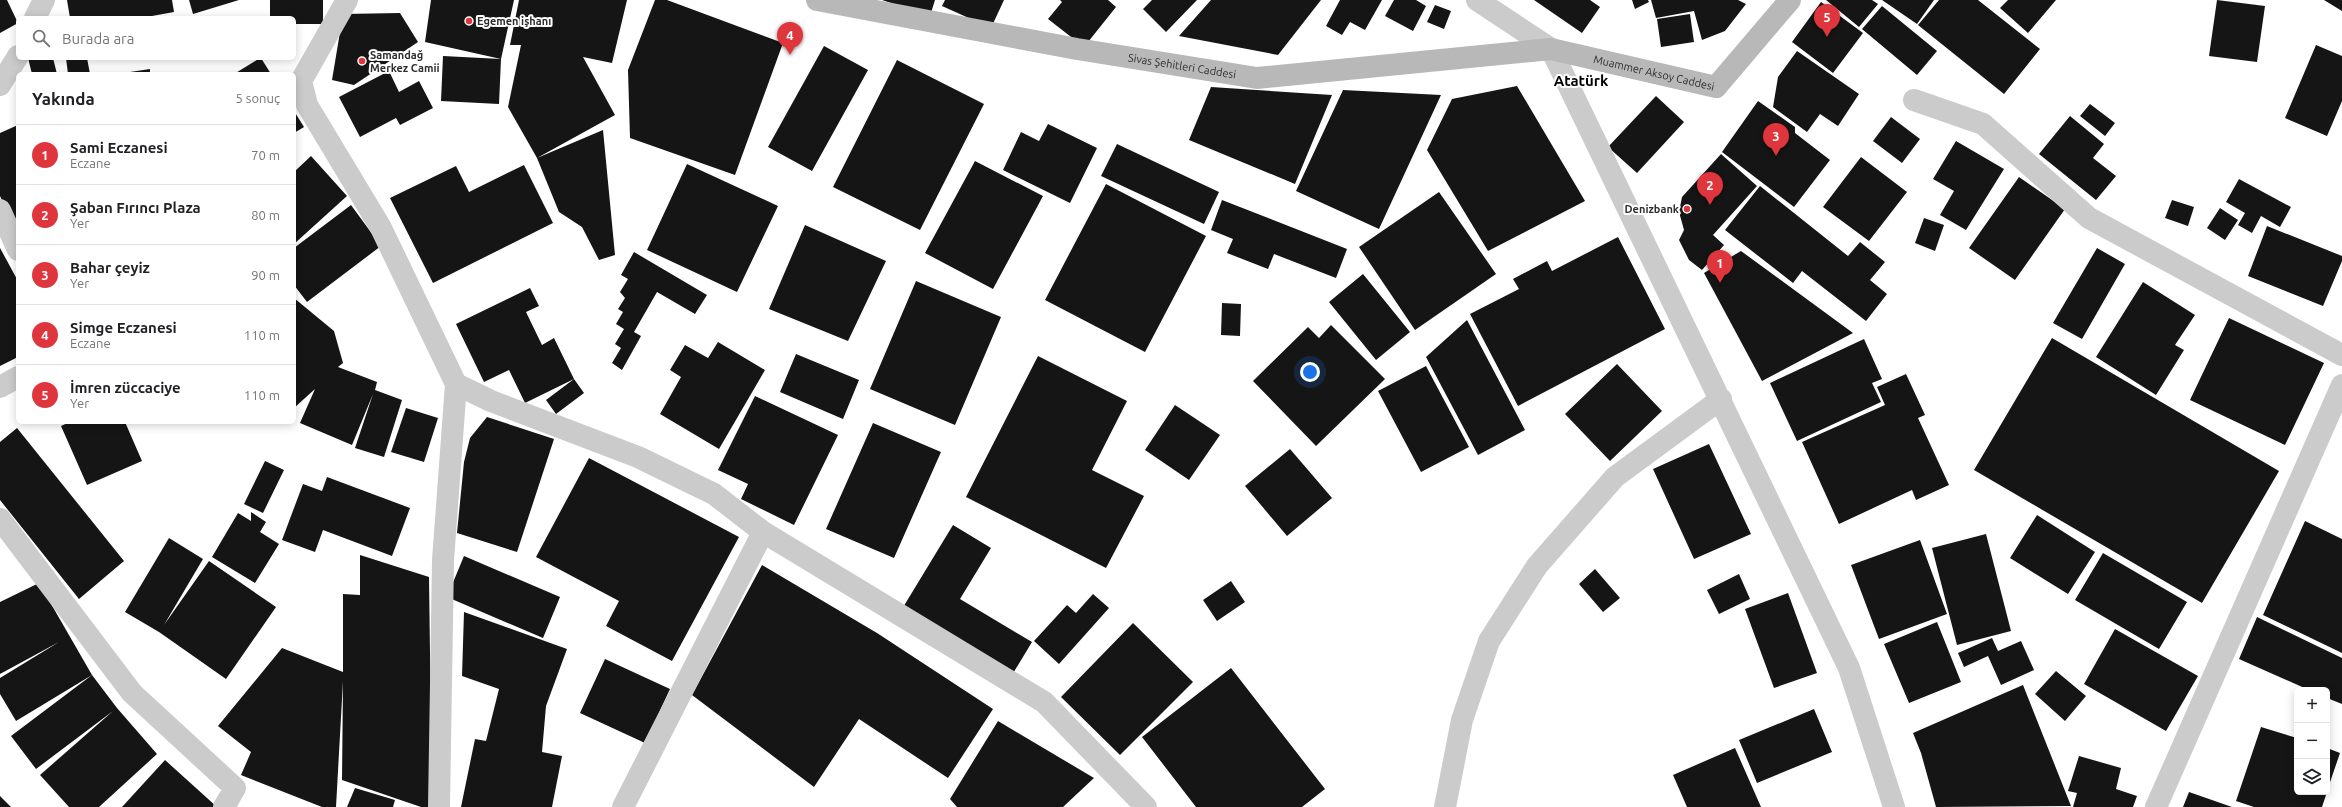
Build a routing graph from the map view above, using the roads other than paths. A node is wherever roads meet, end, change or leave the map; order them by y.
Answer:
1 (44, 0) edge
2 (347, 0) edge
3 (817, 0) edge
4 (1477, 0) edge
5 (1790, 0) edge
6 (857, 3) edge
7 (36, 16) edge
8 (1551, 49) junction
9 (16, 59) edge
10 (0, 85) edge
11 (1914, 100) dead end
12 (0, 210) edge
13 (16, 246) edge
14 (2342, 356) edge
15 (16, 378) edge
16 (456, 384) junction
17 (2342, 385) edge
18 (0, 387) edge
19 (1721, 399) junction
20 (0, 519) edge
21 (763, 532) junction
22 (224, 807) edge
23 (439, 807) edge
24 (623, 807) edge
25 (1146, 807) edge
26 (1445, 807) edge
27 (1894, 807) edge
28 (2156, 807) edge

1 - 7 street
2 - 16 street
3 - 6 street, Sivas Şehitleri Caddesi
4 - 8 street
5 - 8 street, Muammer Aksoy Caddesi
6 - 8 street, Sivas Şehitleri Caddesi
8 - 19 street
9 - 10 street
11 - 14 street
12 - 13 street
15 - 18 street
16 - 21 street
16 - 23 street
17 - 28 street
19 - 26 street
19 - 27 street
20 - 22 street
21 - 24 street
21 - 25 street

